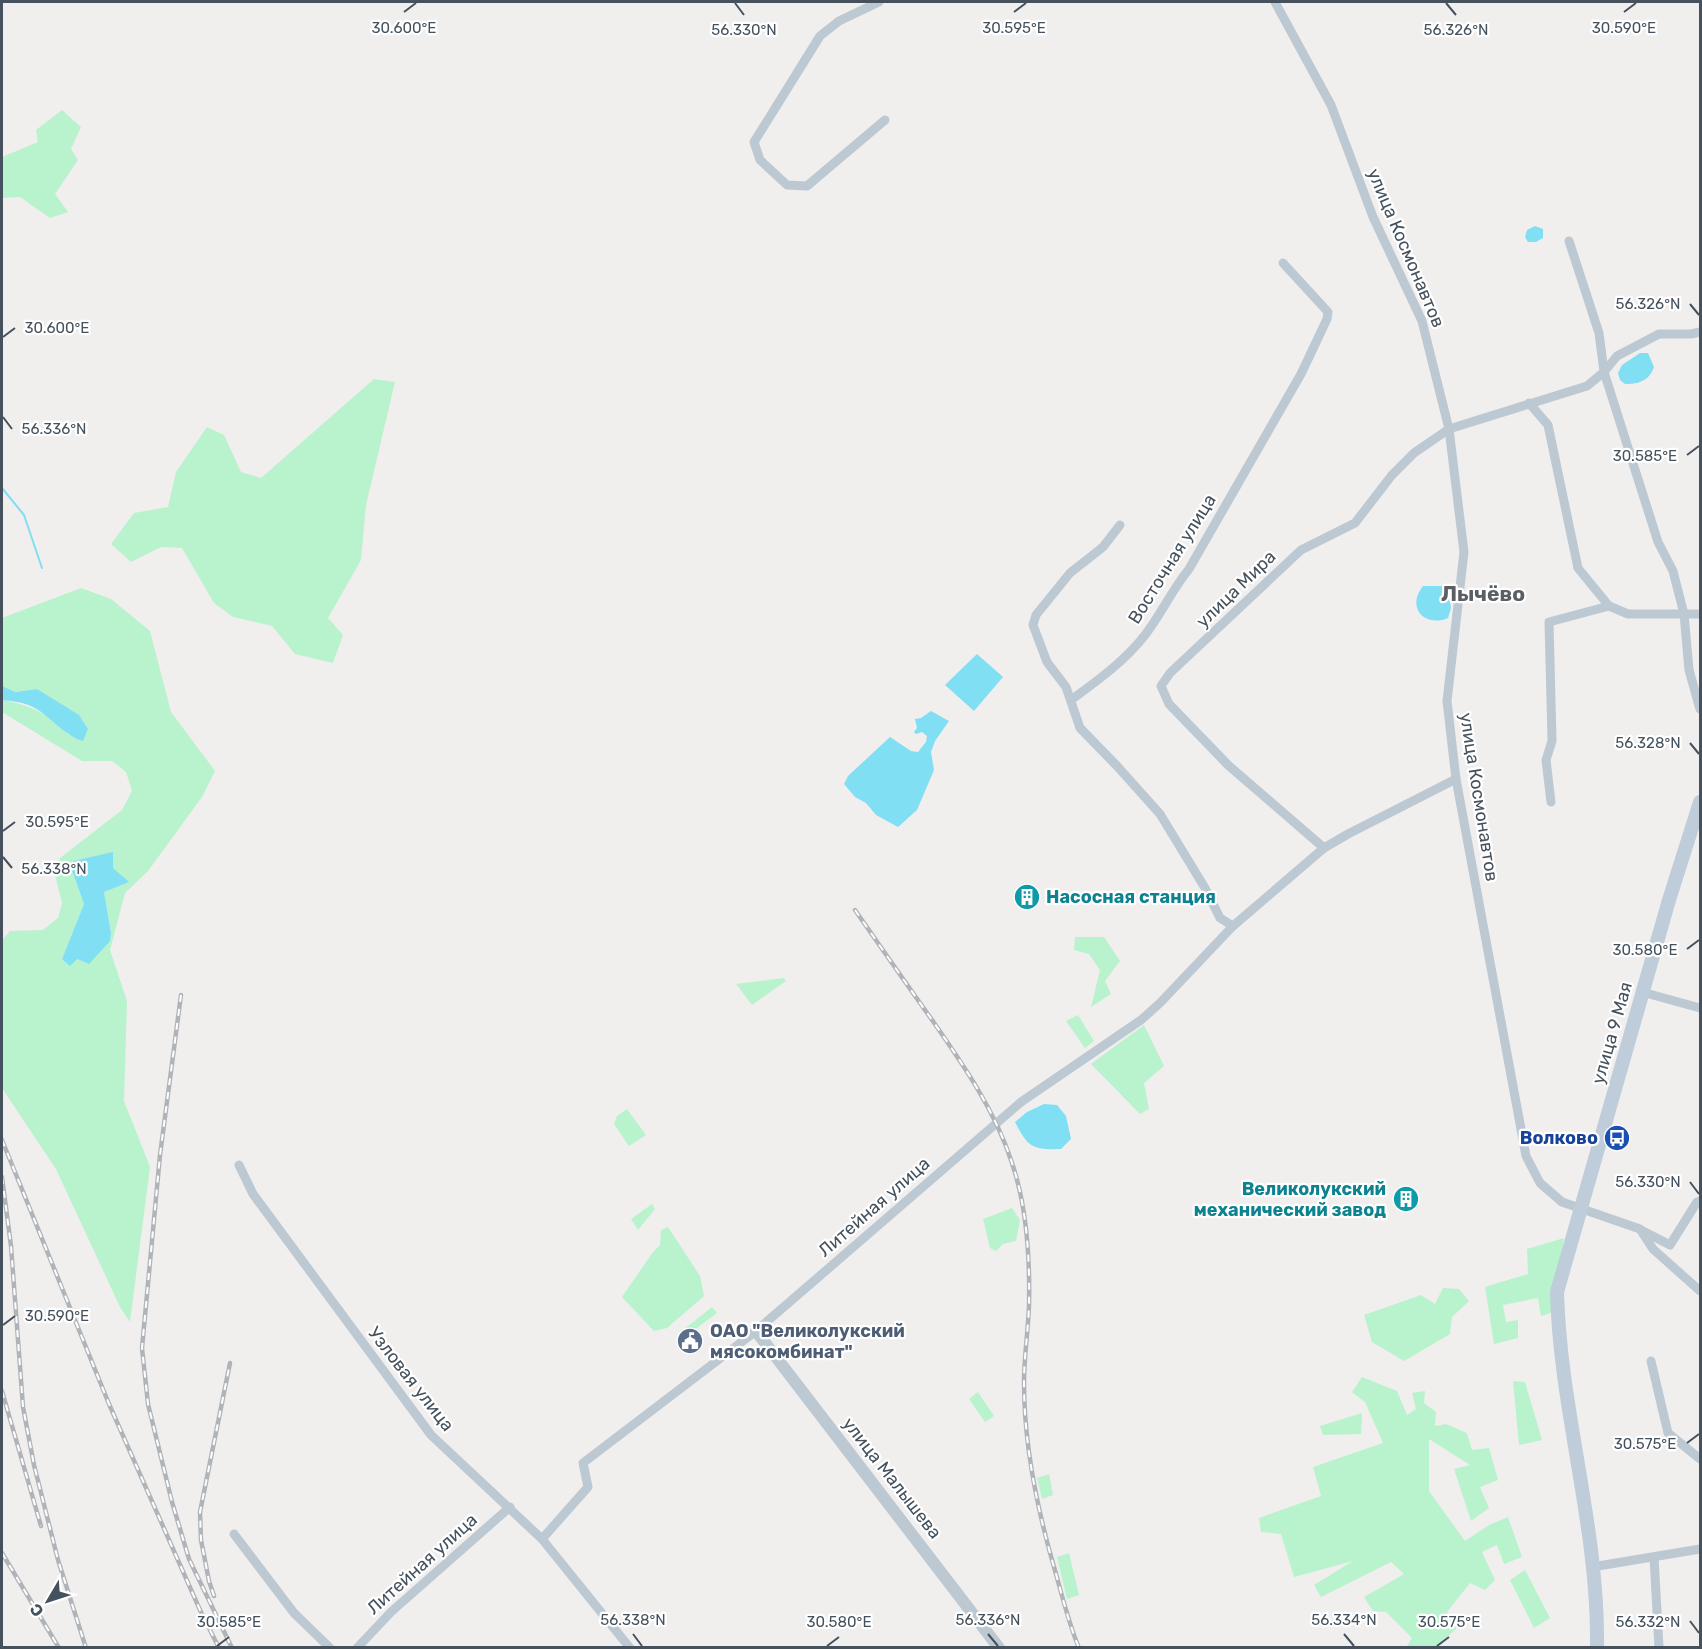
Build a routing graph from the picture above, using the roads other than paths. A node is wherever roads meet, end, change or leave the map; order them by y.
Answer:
1 (879, 2) edge
2 (1275, 2) edge
3 (885, 120) dead end
4 (1569, 241) dead end
5 (1283, 263) dead end
6 (1701, 332) edge
7 (1604, 372) junction
8 (1529, 403) junction
9 (1449, 429) junction
10 (1120, 525) dead end
11 (1609, 606) junction
12 (1684, 614) junction
13 (1701, 614) edge
14 (1071, 699) junction
15 (1701, 709) edge
16 (1456, 779) junction
17 (1551, 802) dead end
18 (1701, 802) edge
19 (1324, 848) junction
20 (1233, 926) junction
21 (1642, 992) junction
22 (1701, 1008) edge
23 (239, 1165) dead end
24 (1701, 1201) edge
25 (1580, 1208) junction
26 (1640, 1229) junction
27 (1701, 1292) edge
28 (756, 1331) junction
29 (1651, 1361) dead end
30 (1701, 1459) edge
31 (510, 1507) junction
32 (234, 1534) dead end
33 (542, 1539) junction
34 (1701, 1549) edge
35 (1654, 1557) junction
36 (1592, 1567) junction
37 (330, 1647) edge
38 (357, 1647) edge
39 (630, 1647) edge
40 (999, 1647) edge
41 (1597, 1647) edge
42 (1659, 1647) edge

1 - 3 street
2 - 9 street, улица Космонавтов
4 - 7 street
5 - 14 street, Восточная улица
6 - 7 street, улица Мира
7 - 8 street, улица Мира
7 - 12 street
8 - 9 street, улица Мира
8 - 11 street
9 - 16 street, улица Космонавтов
9 - 19 street, улица Мира
10 - 14 street
11 - 12 street
11 - 17 street
12 - 13 street
12 - 15 street
14 - 20 street
16 - 19 street, Литейная улица
16 - 25 street, улица Космонавтов
18 - 21 main road, улица 9 Мая
19 - 20 street, Литейная улица
20 - 28 street, Литейная улица
21 - 22 street
21 - 25 main road, улица 9 Мая
23 - 31 street, Узловая улица
24 - 26 street
25 - 26 street, улица Космонавтов
25 - 36 main road, улица 9 Мая
26 - 27 street
28 - 33 street, Литейная улица
28 - 40 street, улица Малышева
29 - 30 street
31 - 33 street, Узловая улица
31 - 38 street, Литейная улица
32 - 37 street
33 - 39 street, Узловая улица
34 - 35 street
35 - 36 street
35 - 42 street
36 - 41 main road, улица 9 Мая

